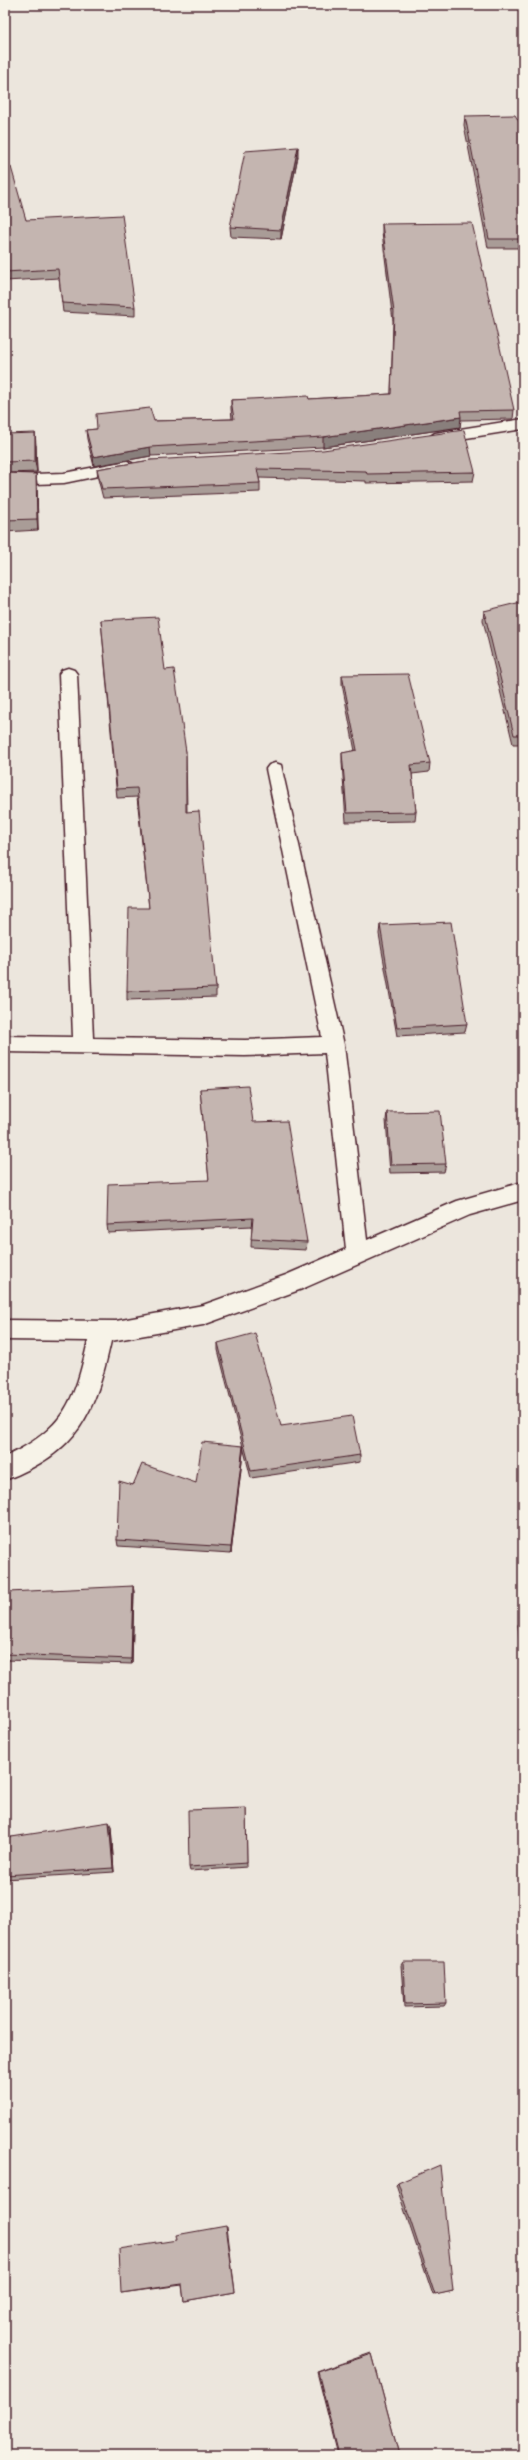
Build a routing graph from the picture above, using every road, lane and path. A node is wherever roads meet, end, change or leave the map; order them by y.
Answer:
1 (523, 424) edge
2 (420, 440) edge
3 (144, 464) edge
4 (5, 480) edge
5 (68, 674) dead end
6 (275, 769) dead end
7 (5, 1044) edge
8 (83, 1045) junction
9 (334, 1045) junction
10 (523, 1191) edge
11 (358, 1254) junction
12 (5, 1330) edge
13 (102, 1331) junction
14 (5, 1469) edge

1 - 2 street
3 - 4 street
5 - 8 street
6 - 9 street
7 - 8 street
8 - 9 street
9 - 11 street
10 - 11 street
11 - 13 street
12 - 13 street
13 - 14 street

